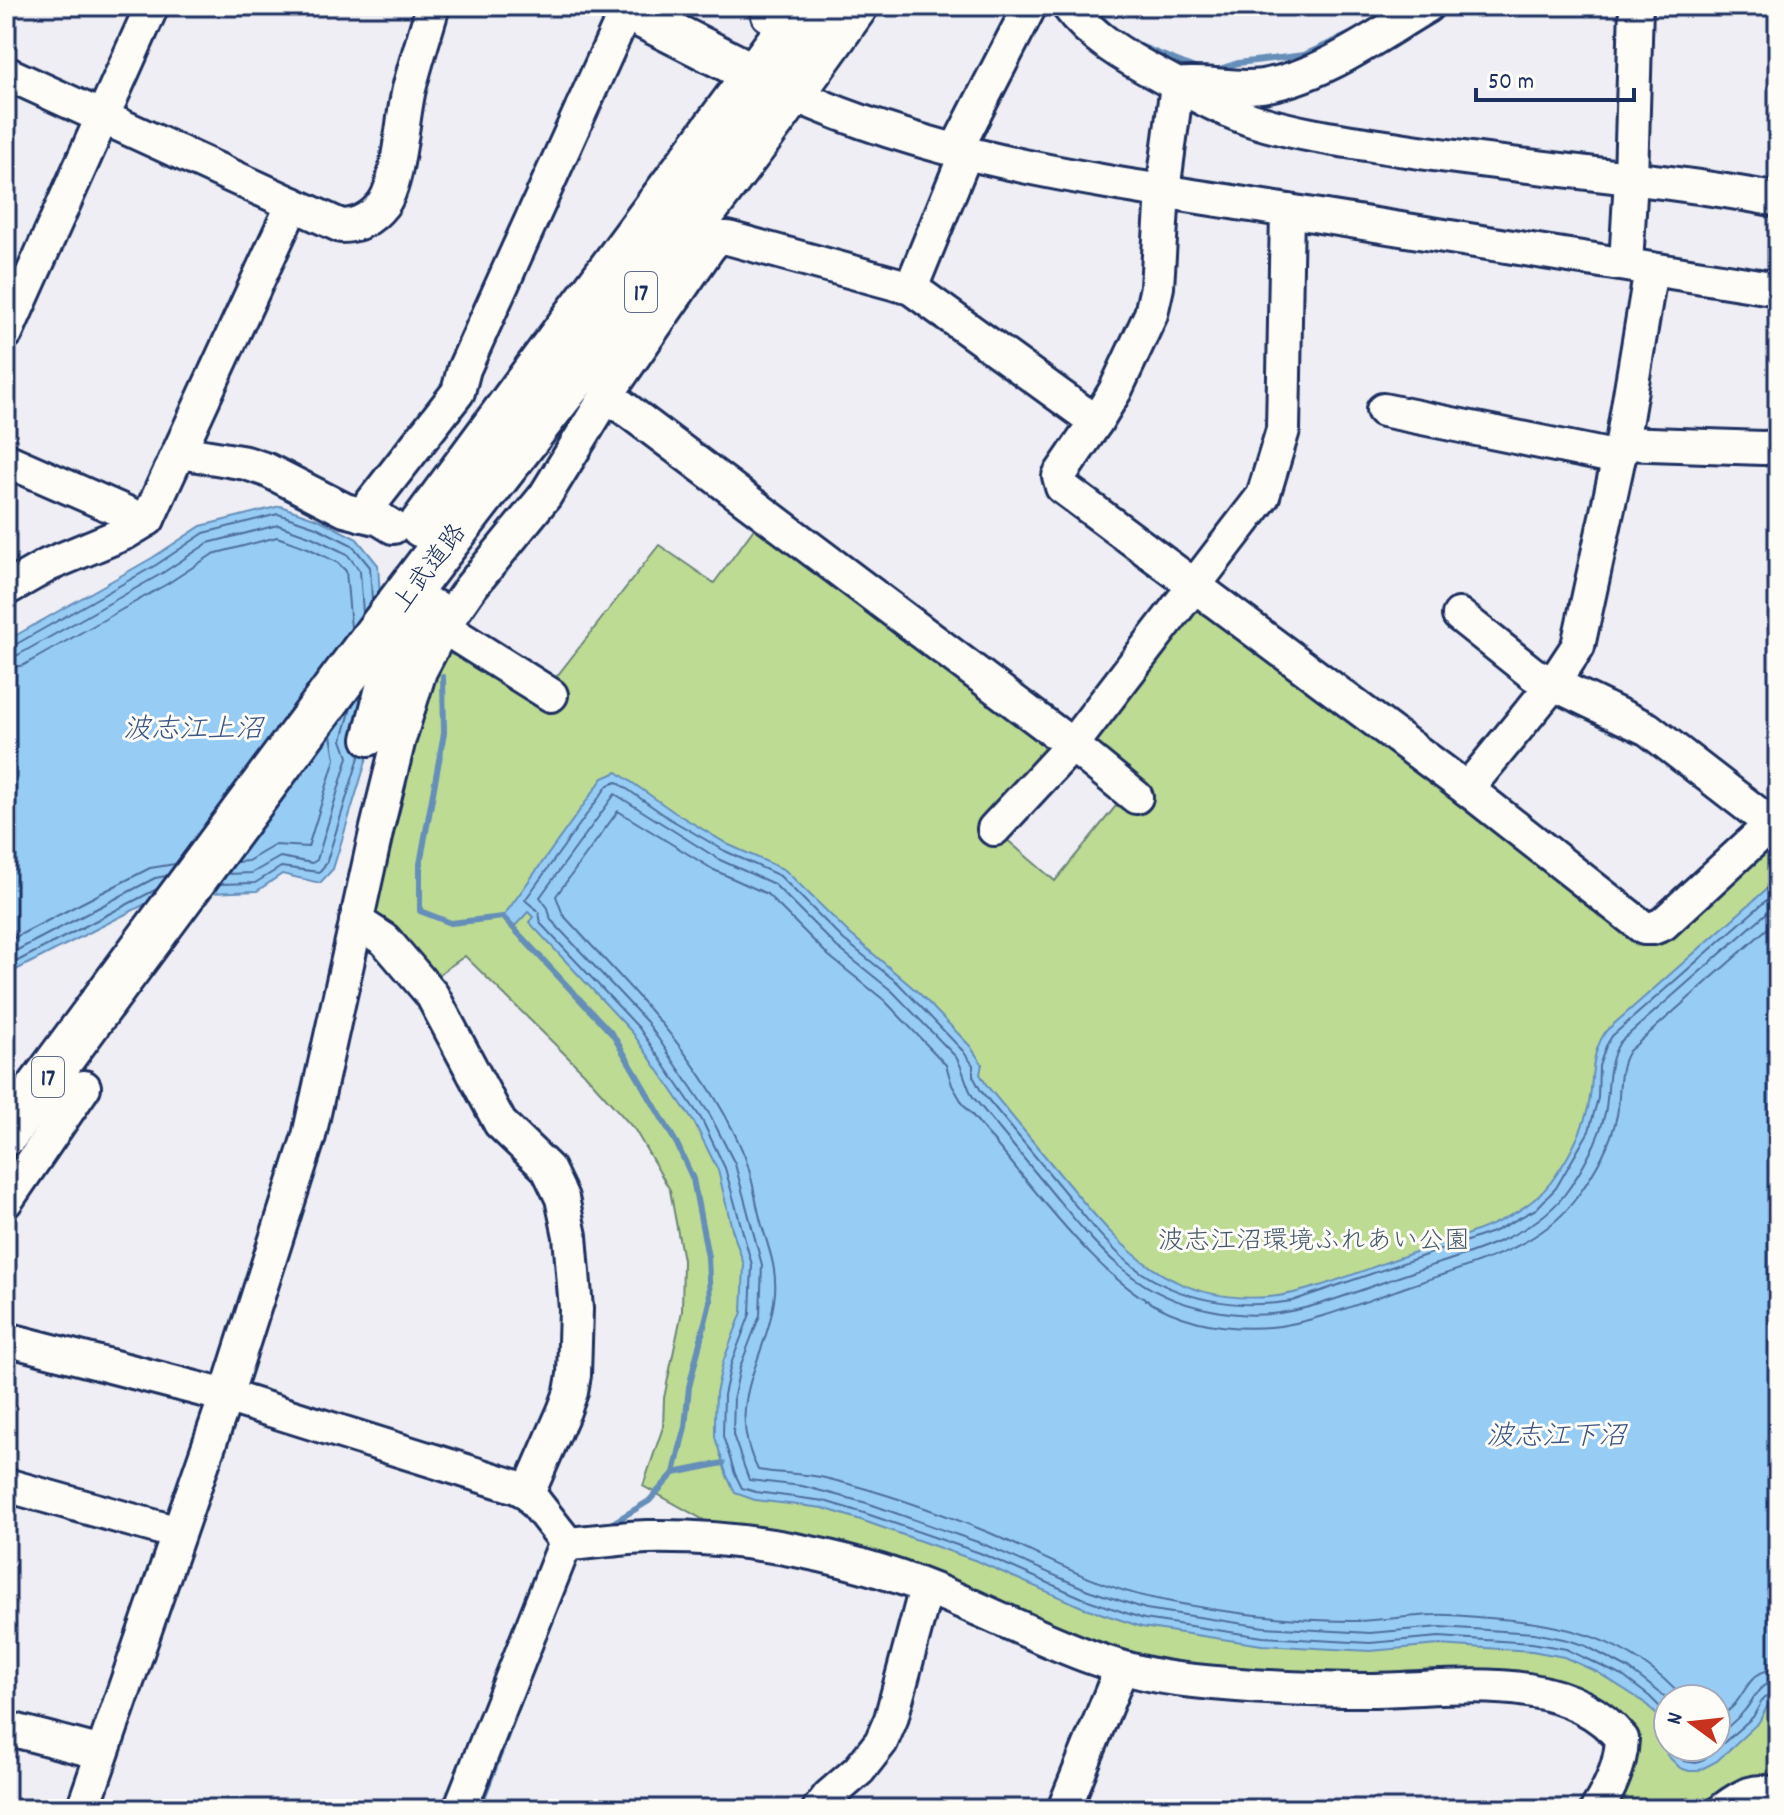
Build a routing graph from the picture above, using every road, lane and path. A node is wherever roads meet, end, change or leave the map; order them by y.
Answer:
1 (152, 6) edge
2 (433, 6) edge
3 (855, 6) edge
4 (1068, 6) edge
5 (1427, 6) edge
6 (1636, 6) edge
7 (624, 7) edge
8 (783, 9) edge
9 (1022, 9) edge
10 (6, 73) edge
11 (774, 85) junction
12 (1177, 85) junction
13 (102, 116) junction
14 (961, 151) junction
15 (1631, 178) junction
16 (1163, 191) junction
17 (1778, 200) edge
18 (293, 204) junction
19 (1287, 211) junction
20 (701, 237) junction
21 (1638, 267) junction
22 (911, 288) junction
23 (1778, 289) edge
24 (6, 333) edge
25 (607, 395) junction
26 (1383, 410) dead end
27 (1096, 422) junction
28 (1778, 447) edge
29 (1620, 451) junction
30 (180, 452) junction
31 (6, 460) edge
32 (362, 515) junction
33 (148, 519) junction
34 (433, 567) junction
35 (1195, 585) junction
36 (6, 589) edge
37 (1459, 615) dead end
38 (443, 627) junction
39 (1553, 684) junction
40 (551, 695) dead end
41 (369, 739) dead end
42 (1072, 745) junction
43 (1467, 789) junction
44 (1136, 797) dead end
45 (1774, 821) edge
46 (994, 829) dead end
47 (356, 921) junction
48 (78, 1012) junction
49 (6, 1084) edge
50 (84, 1087) dead end
51 (6, 1133) edge
52 (6, 1201) edge
53 (6, 1339) edge
54 (226, 1396) junction
55 (6, 1485) edge
56 (528, 1493) junction
57 (178, 1533) junction
58 (568, 1544) junction
59 (926, 1588) junction
60 (1121, 1669) junction
61 (6, 1728) edge
62 (102, 1753) junction
63 (1778, 1796) edge
64 (83, 1809) edge
65 (460, 1809) edge
66 (819, 1809) edge
67 (1064, 1809) edge
68 (1597, 1809) edge
69 (1724, 1809) edge

1 - 13 street
2 - 18 street
3 - 11 highway, 上武道路 / 17
4 - 12 street
5 - 12 street
6 - 15 street
7 - 11 main road
7 - 32 street
8 - 11 highway, 上武道路 / 17
9 - 14 street
10 - 13 street
11 - 14 street
11 - 20 highway, 上武道路 / 17
11 - 34 highway, 上武道路 / 17
12 - 15 street
12 - 16 street
13 - 18 street
13 - 24 street
14 - 16 street
14 - 22 street
15 - 17 street
15 - 21 street
16 - 19 street
16 - 27 street
18 - 30 street
19 - 21 street
19 - 35 street
20 - 22 street
20 - 25 street
20 - 34 highway, 上武道路 / 17
21 - 23 street
21 - 29 street
22 - 27 street
25 - 34 street
25 - 42 street
26 - 29 street
27 - 35 street
28 - 29 street
29 - 39 street
30 - 32 street
30 - 33 street
31 - 33 street
32 - 34 street
33 - 36 street
34 - 38 street
34 - 41 street
34 - 48 highway, 上武道路 / 17
35 - 42 street
35 - 43 street
37 - 39 street
38 - 40 street
38 - 47 street
39 - 43 street
39 - 45 street
42 - 44 street
42 - 46 street
43 - 45 street
47 - 54 street
47 - 56 street
48 - 49 highway, 上武道路 / 17
48 - 51 highway, 上武道路 / 17
50 - 52 street
53 - 54 street
54 - 56 street
54 - 57 street
55 - 57 street
56 - 58 street
57 - 62 street
58 - 59 street
58 - 65 street
59 - 60 street
59 - 66 street
60 - 67 street
60 - 68 street
61 - 62 street
62 - 64 street
63 - 69 street

